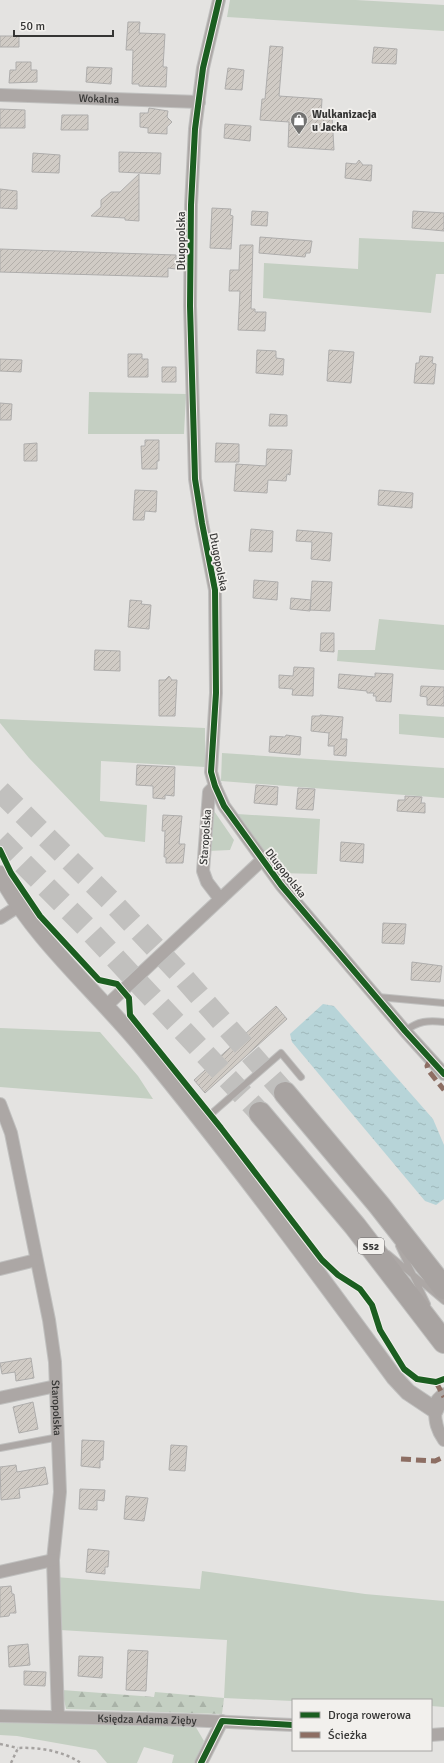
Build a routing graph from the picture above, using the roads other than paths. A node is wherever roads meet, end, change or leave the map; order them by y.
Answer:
1 (219, 0) edge
2 (0, 95) edge
3 (199, 102) junction
4 (215, 786) junction
5 (262, 860) junction
6 (0, 874) edge
7 (220, 899) junction
8 (19, 906) junction
9 (0, 918) edge
10 (377, 997) junction
11 (444, 1002) edge
12 (106, 1006) junction
13 (444, 1022) edge
14 (405, 1031) junction
15 (444, 1074) edge
16 (302, 1077) dead end
17 (285, 1093) tunnel mouth
18 (0, 1104) edge
19 (260, 1113) tunnel mouth
20 (203, 1121) junction
21 (5, 1134) edge
22 (379, 1205) junction
23 (355, 1226) junction
24 (393, 1233) dead end
25 (396, 1240) dead end
26 (378, 1245) dead end
27 (384, 1250) dead end
28 (36, 1260) junction
29 (0, 1269) edge
30 (413, 1275) junction
31 (444, 1288) edge
32 (444, 1301) edge
33 (428, 1307) dead end
34 (432, 1314) dead end
35 (444, 1341) edge
36 (56, 1386) junction
37 (444, 1396) edge
38 (0, 1398) edge
39 (435, 1410) junction
40 (58, 1437) junction
41 (444, 1440) edge
42 (0, 1448) edge
43 (53, 1560) junction
44 (0, 1572) edge
45 (0, 1716) edge
46 (58, 1717) junction
47 (222, 1721) junction
48 (292, 1725) edge
49 (444, 1734) edge
50 (432, 1735) edge
51 (201, 1763) edge

1 - 3 street, Długopolska
2 - 3 street, Wokalna
3 - 4 street, Długopolska
4 - 5 street, Długopolska
4 - 7 street, Staropolska
5 - 7 street
5 - 10 street, Długopolska
6 - 8 street
7 - 12 street
8 - 9 street
8 - 12 street
10 - 11 lane
10 - 14 street, Długopolska
12 - 20 street
13 - 14 lane
14 - 15 street, Długopolska
16 - 20 lane
17 - 22 highway
18 - 21 street, Staropolska
19 - 23 highway, S52
20 - 39 street
21 - 28 street, Staropolska
22 - 24 lane
22 - 31 highway
23 - 26 lane
23 - 35 highway, S52
25 - 30 lane
27 - 30 lane
28 - 29 street
28 - 36 street, Staropolska
30 - 32 lane
30 - 33 lane
34 - 35 lane
36 - 38 street
36 - 40 street, Staropolska
37 - 39 street
39 - 41 street
40 - 42 lane
40 - 43 street, Staropolska
43 - 44 street
43 - 46 street, Staropolska
45 - 46 street, Księdza Adama Zięby
46 - 47 street, Księdza Adama Zięby
47 - 48 street, Księdza Adama Zięby
47 - 51 street
49 - 50 street

